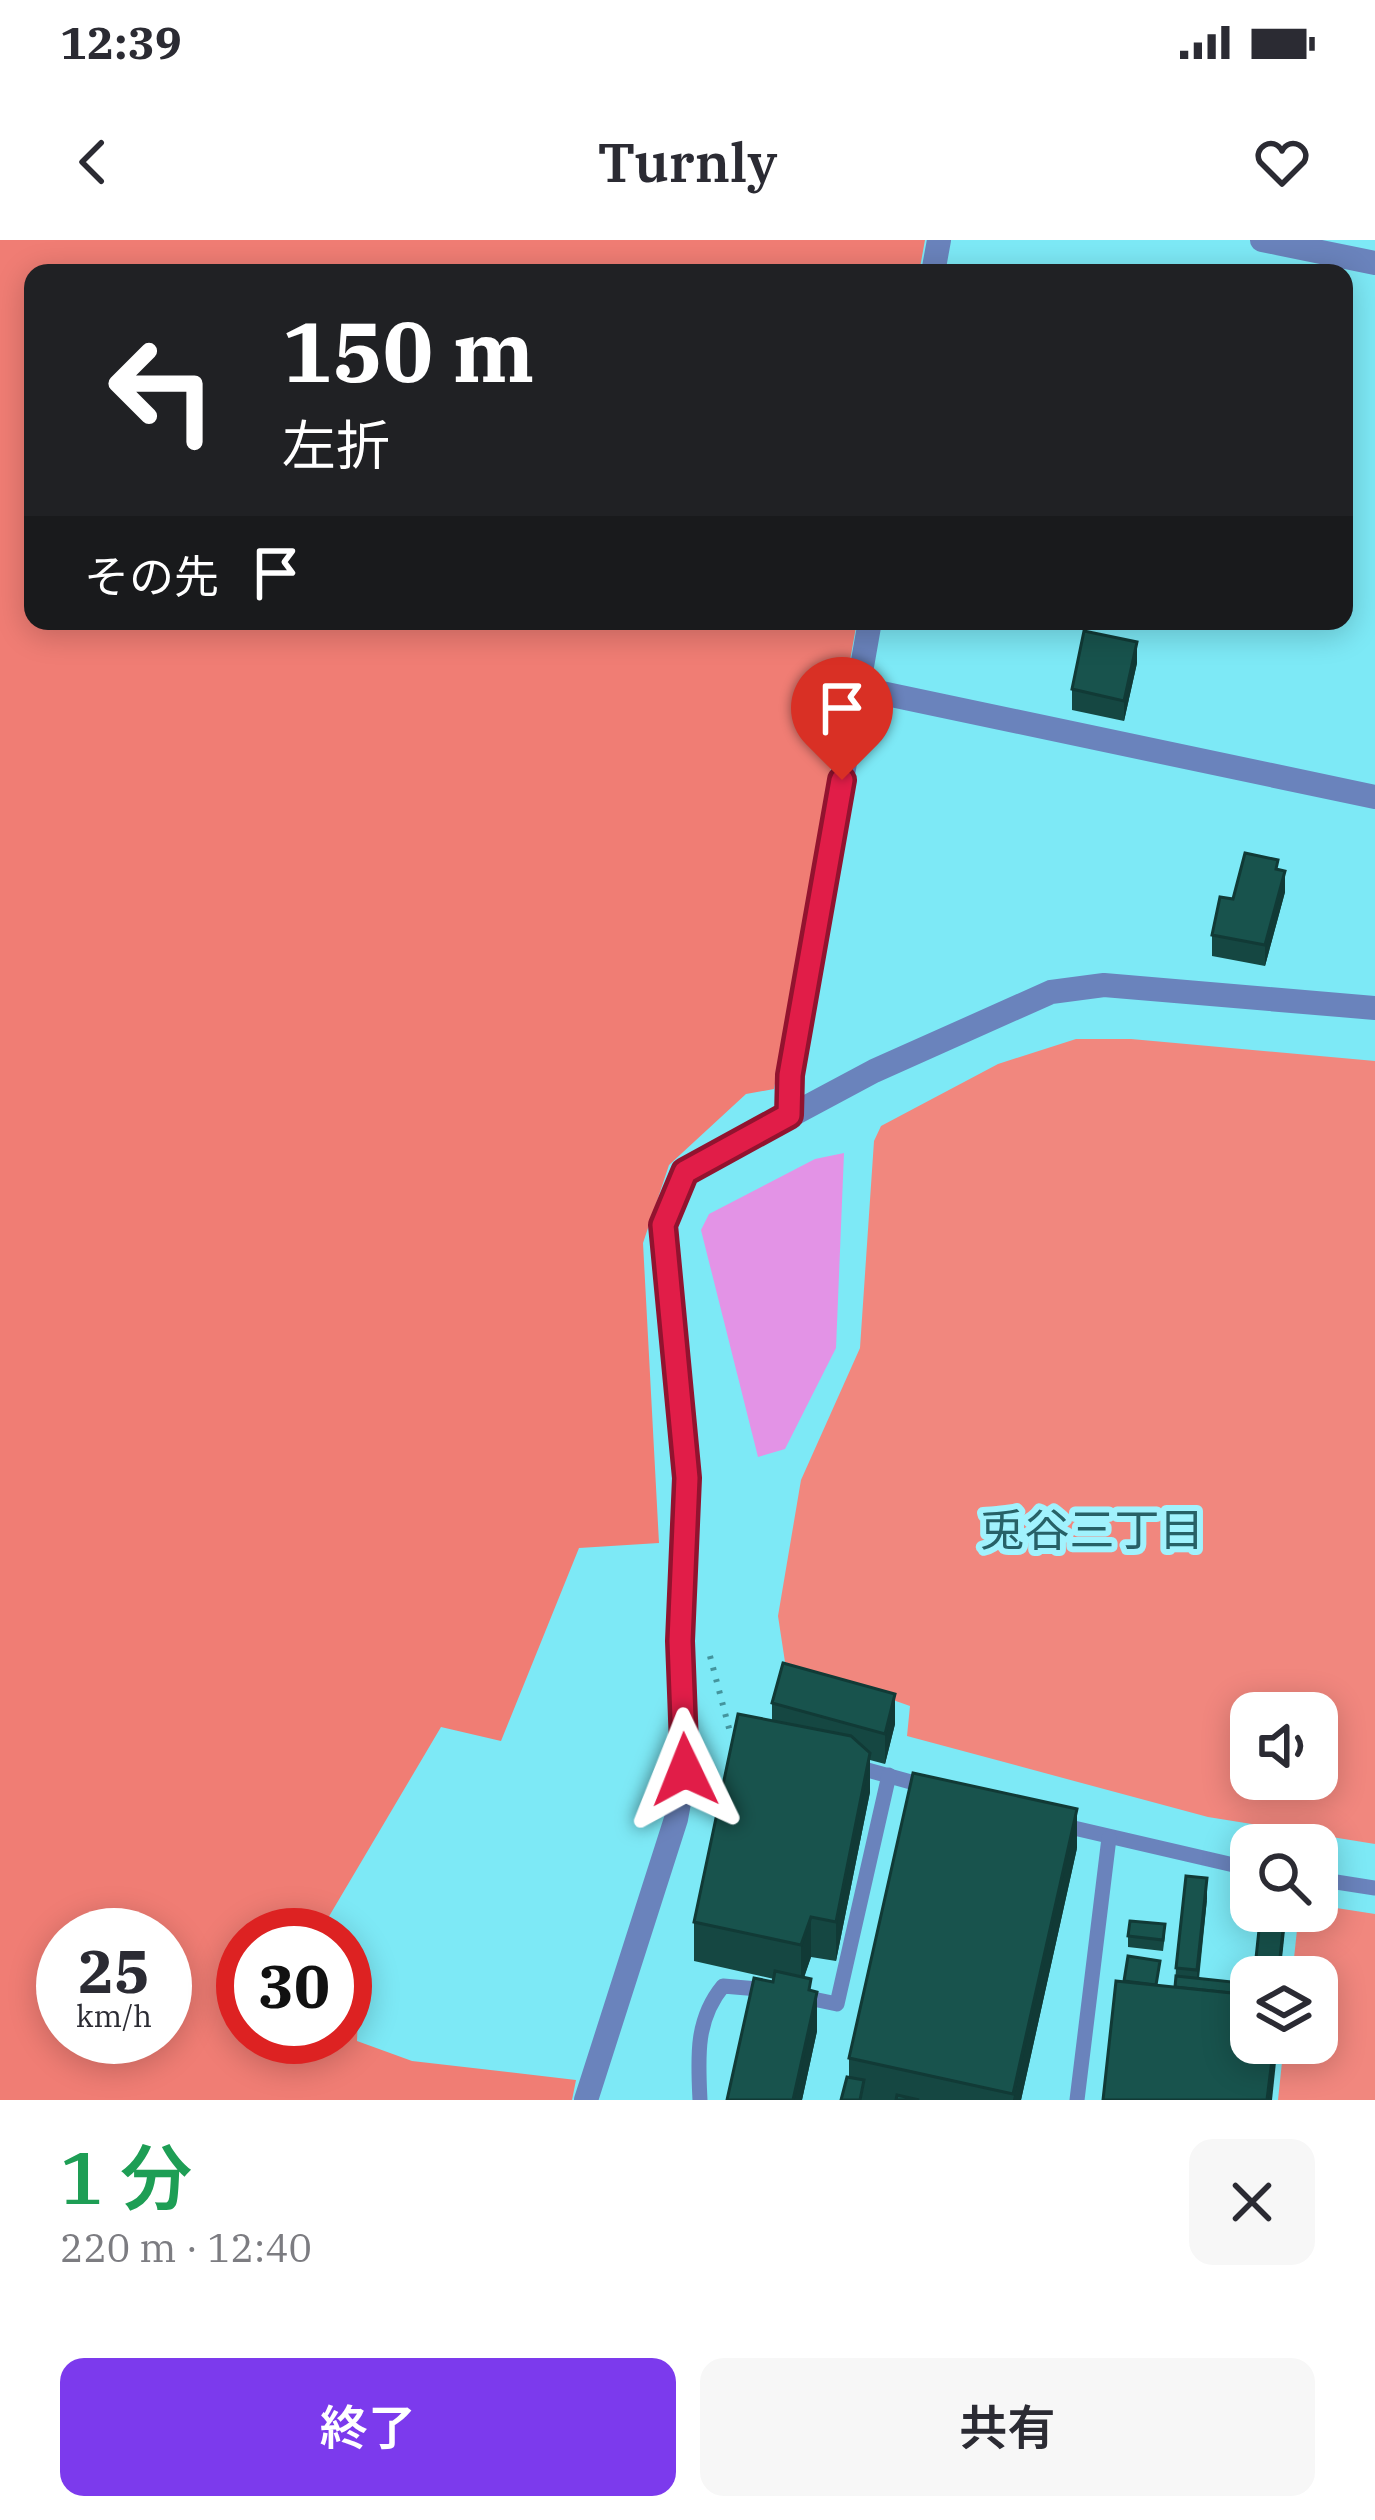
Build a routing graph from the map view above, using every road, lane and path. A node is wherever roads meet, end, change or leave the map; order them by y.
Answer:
1 (1262, 240) edge
2 (1375, 262) edge
3 (868, 630) edge
4 (858, 688) junction
5 (1375, 797) edge
6 (1375, 1008) edge
7 (789, 1115) junction
8 (715, 1659) dead end
9 (730, 1732) edge
10 (844, 1763) edge
11 (889, 1775) junction
12 (952, 1793) edge
13 (1036, 1818) edge
14 (1109, 1838) junction
15 (1230, 1864) edge
16 (1338, 1882) edge
17 (1375, 1888) edge
18 (586, 2100) edge
19 (700, 2100) edge
20 (1077, 2100) edge

1 - 2 street
3 - 4 street
4 - 5 street
4 - 7 street
6 - 7 street
7 - 18 street
8 - 9 path
10 - 11 lane
11 - 12 lane
11 - 19 lane
13 - 14 lane
14 - 15 lane
14 - 20 lane
16 - 17 lane

